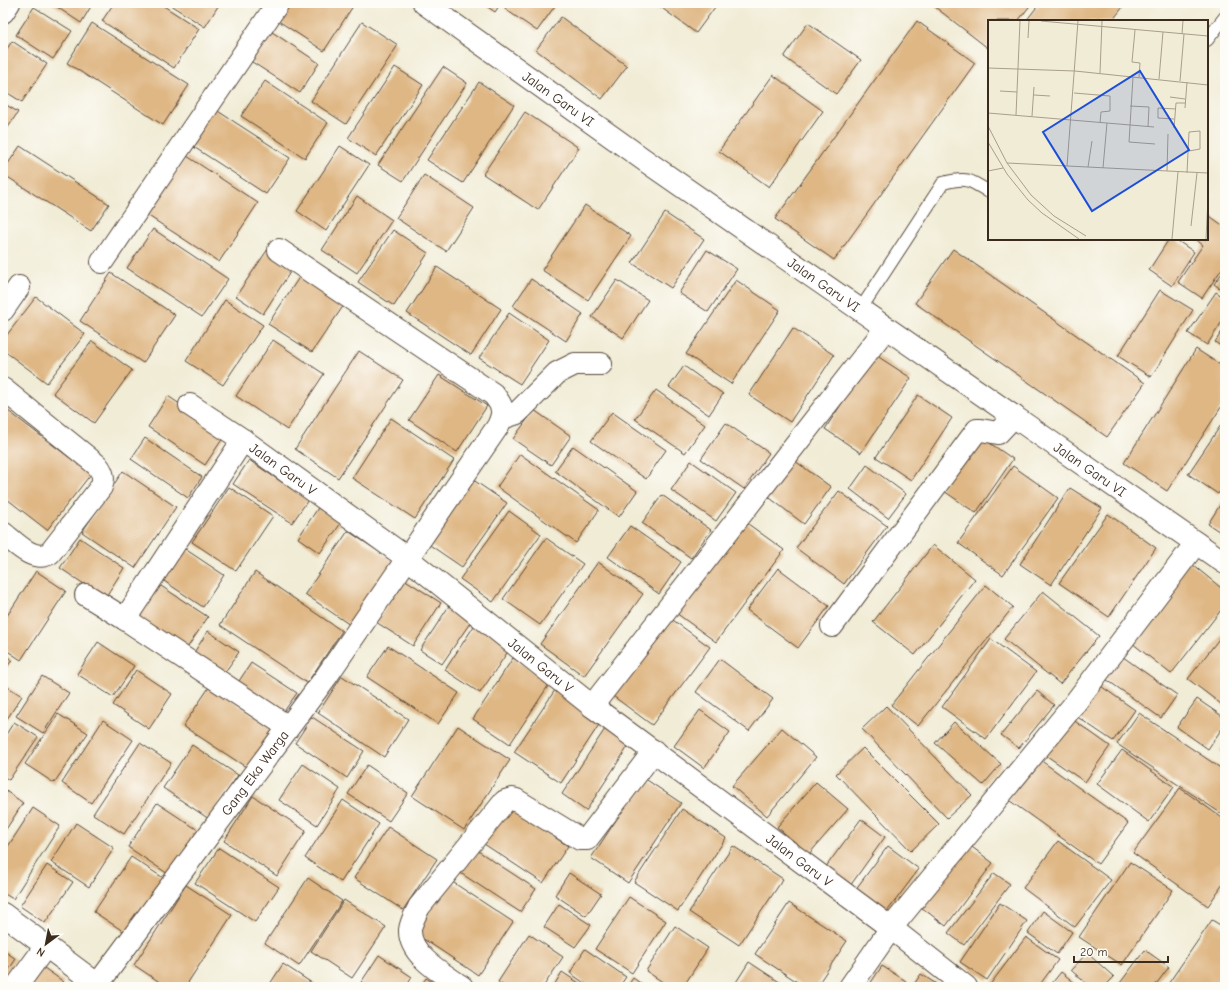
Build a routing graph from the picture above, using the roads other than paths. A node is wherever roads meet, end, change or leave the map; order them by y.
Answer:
1 (9, 3) edge
2 (278, 3) edge
3 (424, 3) edge
4 (3, 12) edge
5 (1225, 17) edge
6 (1208, 39) edge
7 (988, 191) edge
8 (279, 250) dead end
9 (102, 262) dead end
10 (19, 287) dead end
11 (3, 310) edge
12 (860, 310) junction
13 (886, 328) junction
14 (602, 364) dead end
15 (3, 389) edge
16 (190, 405) dead end
17 (1014, 416) junction
18 (502, 418) junction
19 (243, 440) junction
20 (3, 533) edge
21 (1196, 543) junction
22 (407, 558) junction
23 (1225, 563) edge
24 (86, 595) dead end
25 (125, 619) junction
26 (832, 626) dead end
27 (592, 706) junction
28 (288, 727) junction
29 (654, 751) junction
30 (3, 914) edge
31 (891, 928) junction
32 (46, 946) junction
33 (99, 986) edge
34 (16, 987) edge
35 (462, 987) edge
36 (850, 987) edge
37 (966, 987) edge

1 - 4 street
2 - 9 street
3 - 12 street, Jalan Garu VI
5 - 6 lane
7 - 12 lane
8 - 18 street
10 - 11 street
12 - 13 street, Jalan Garu VI
13 - 17 street, Jalan Garu VI
13 - 27 street
14 - 18 street
15 - 20 street
16 - 19 street, Jalan Garu V
17 - 21 street, Jalan Garu VI
17 - 26 street
18 - 22 street, Gang Eka Warga
19 - 22 street, Jalan Garu V
19 - 25 street
21 - 23 street, Jalan Garu VI
21 - 31 street
22 - 27 street, Jalan Garu V
22 - 28 street, Gang Eka Warga
24 - 25 street
25 - 28 street
27 - 29 street, Jalan Garu V
28 - 33 street, Gang Eka Warga
29 - 31 street, Jalan Garu V
29 - 35 street
30 - 32 street
31 - 36 street
31 - 37 street, Jalan Garu V
32 - 33 street
32 - 34 street

